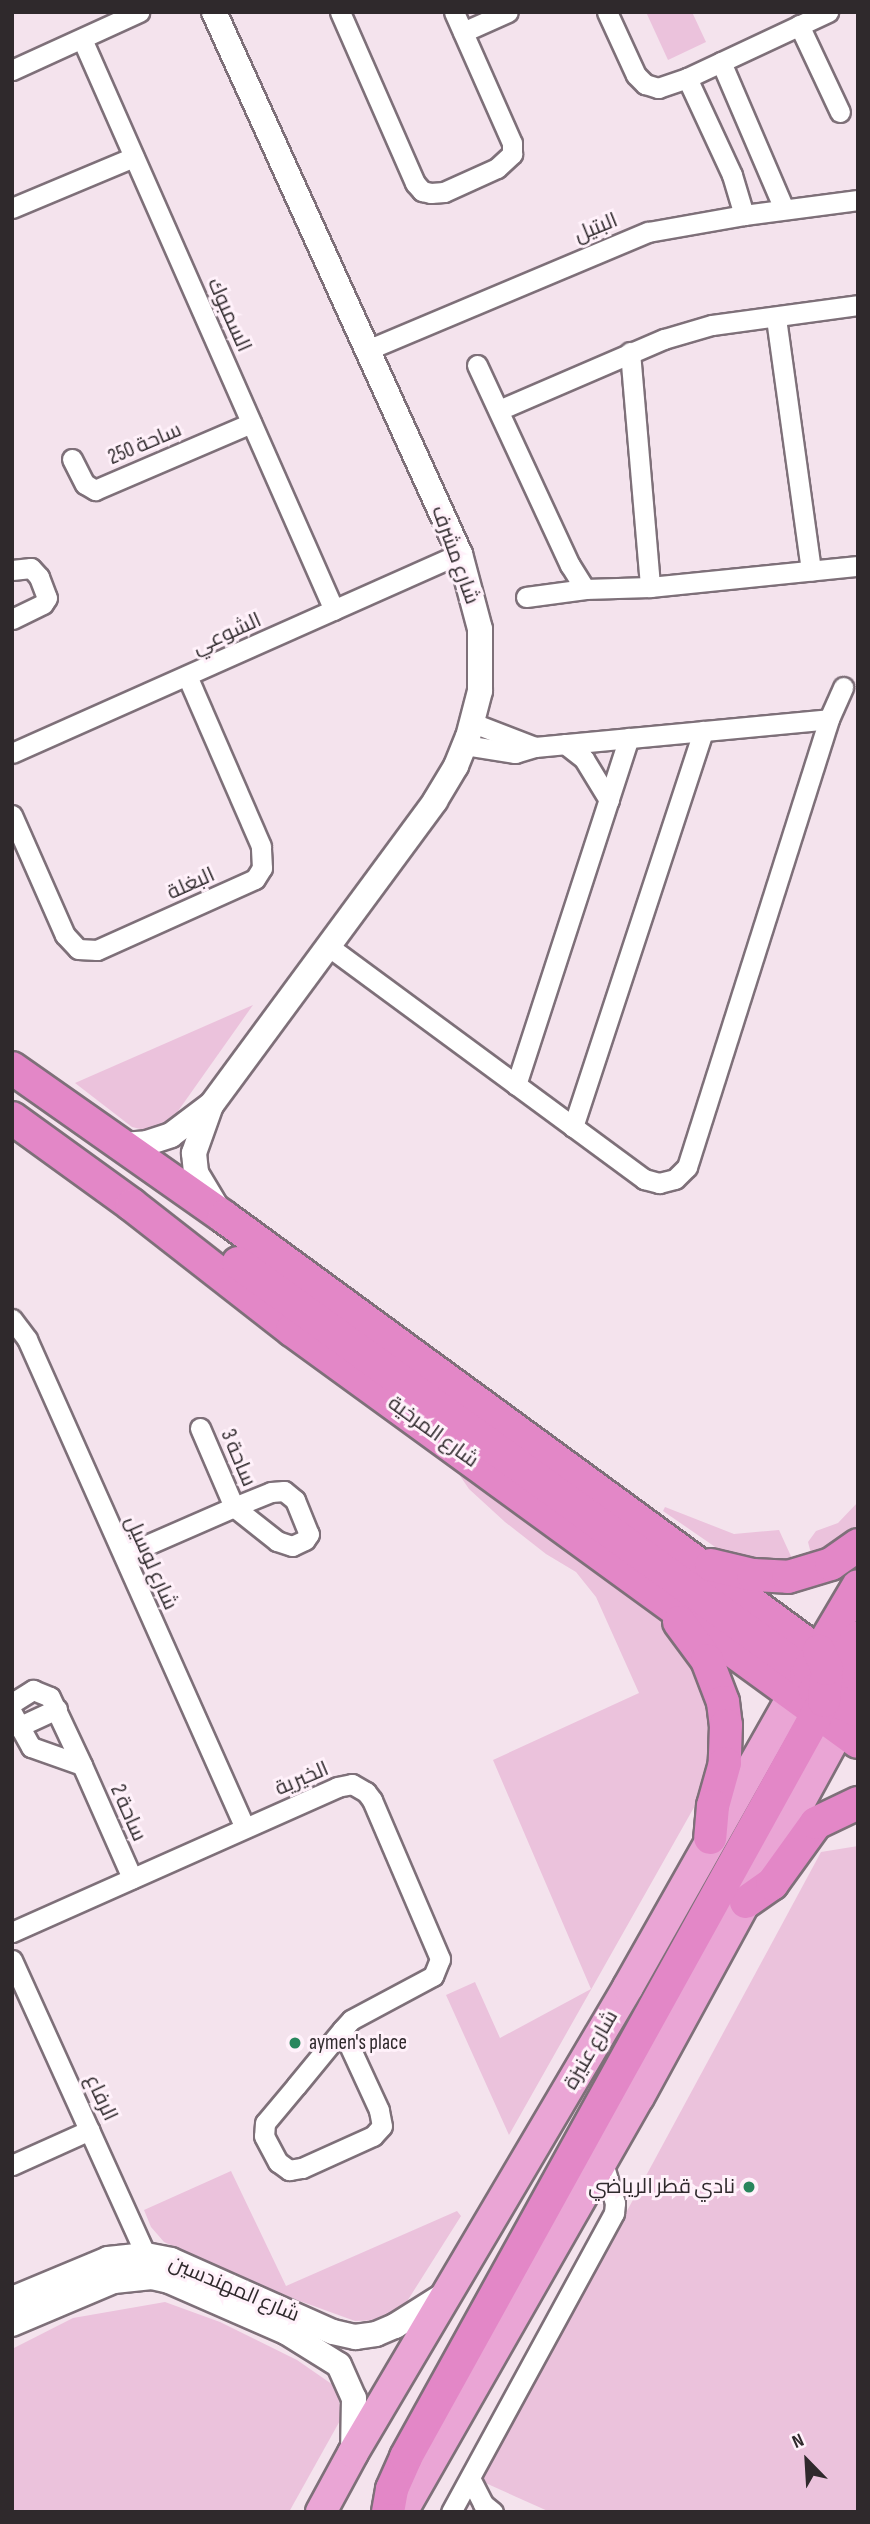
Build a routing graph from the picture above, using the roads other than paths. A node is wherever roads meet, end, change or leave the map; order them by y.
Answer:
1 (139, 12) edge
2 (214, 12) edge
3 (340, 12) edge
4 (454, 12) edge
5 (508, 12) edge
6 (607, 12) edge
7 (828, 12) edge
8 (799, 25) junction
9 (463, 33) junction
10 (82, 39) junction
11 (722, 62) junction
12 (12, 70) edge
13 (687, 78) junction
14 (840, 112) dead end
15 (134, 157) junction
16 (765, 166) junction
17 (732, 175) junction
18 (858, 200) edge
19 (12, 208) edge
20 (784, 209) junction
21 (744, 215) junction
22 (858, 305) edge
23 (776, 318) junction
24 (367, 350) junction
25 (630, 352) junction
26 (477, 365) dead end
27 (499, 410) junction
28 (251, 423) junction
29 (72, 459) dead end
30 (460, 554) junction
31 (858, 566) edge
32 (12, 570) edge
33 (811, 571) junction
34 (650, 587) junction
35 (585, 589) junction
36 (526, 597) dead end
37 (334, 610) junction
38 (12, 619) edge
39 (187, 677) junction
40 (843, 687) dead end
41 (829, 719) junction
42 (702, 731) junction
43 (469, 734) junction
44 (629, 738) junction
45 (565, 744) junction
46 (12, 753) edge
47 (609, 800) junction
48 (12, 815) edge
49 (328, 946) junction
50 (12, 1068) edge
51 (516, 1085) junction
52 (212, 1104) junction
53 (12, 1118) edge
54 (573, 1127) junction
55 (121, 1145) junction
56 (132, 1205) junction
57 (224, 1217) junction
58 (12, 1319) edge
59 (200, 1427) dead end
60 (858, 1545) edge
61 (124, 1555) junction
62 (700, 1564) junction
63 (858, 1586) edge
64 (656, 1594) junction
65 (858, 1638) edge
66 (836, 1695) edge
67 (12, 1703) edge
68 (57, 1709) junction
69 (15, 1720) edge
70 (82, 1765) junction
71 (858, 1803) edge
72 (245, 1828) junction
73 (710, 1838) junction
74 (132, 1878) junction
75 (746, 1902) junction
76 (12, 1931) edge
77 (12, 1960) edge
78 (342, 2030) junction
79 (90, 2130) junction
80 (603, 2163) junction
81 (12, 2165) edge
82 (146, 2255) junction
83 (450, 2291) junction
84 (12, 2299) edge
85 (12, 2324) edge
86 (353, 2453) junction
87 (470, 2478) junction
88 (321, 2512) edge
89 (388, 2512) edge
90 (402, 2512) edge
91 (450, 2512) edge
92 (493, 2512) edge

1 - 10 street
2 - 24 street, شارع مشرف
3 - 9 street
4 - 9 street
5 - 9 street
6 - 13 street
7 - 8 street
8 - 11 street
8 - 14 street
10 - 12 street
10 - 15 street, السمبوك
11 - 13 street
11 - 16 street
13 - 17 street
15 - 19 street
15 - 28 street, السمبوك
16 - 17 street
16 - 20 street
17 - 21 street
18 - 20 street, البتيل
20 - 21 street, البتيل
21 - 24 street, البتيل
22 - 23 street
23 - 25 street
23 - 33 street
24 - 30 street, شارع مشرف
25 - 27 street
25 - 34 street
26 - 27 street
27 - 35 street
28 - 29 street, ساحة 250
28 - 37 street, السمبوك
30 - 37 street, الشوعي
30 - 43 street, شارع مشرف
31 - 33 street
32 - 38 street
33 - 34 street
34 - 35 street
35 - 36 street
37 - 39 street, الشوعي
39 - 46 street, الشوعي
39 - 48 street, البغلة
40 - 41 street
41 - 42 street
41 - 54 street
42 - 44 street
42 - 54 street
43 - 45 street
43 - 49 street, شارع مشرف
44 - 45 street
44 - 47 street
45 - 47 street
47 - 51 street
49 - 51 street
49 - 52 street, شارع مشرف
50 - 55 highway
51 - 54 street
52 - 55 street, شارع مشرف
52 - 57 street, شارع مشرف
53 - 56 highway, شارع المرخية
55 - 57 highway
56 - 64 highway, شارع المرخية
56 - 66 highway
57 - 62 highway
58 - 61 street, شارع لوسيل
59 - 61 street, ساحة 3
60 - 62 highway
61 - 72 street, شارع لوسيل
62 - 66 highway
63 - 66 highway, شارع عنيزة
64 - 66 highway, شارع المرخية
64 - 73 highway
65 - 66 highway
66 - 73 main road, شارع عنيزة
66 - 75 main road, شارع عنيزة
66 - 89 highway
67 - 68 street
68 - 69 street
68 - 70 street, ساحة 2
69 - 70 street
70 - 74 street, ساحة 2
71 - 75 highway
72 - 74 street, الخيرية
72 - 78 street, الخيرية
73 - 83 main road, شارع عنيزة
74 - 76 street, الخيرية
75 - 80 main road, شارع عنيزة
77 - 79 street, الرفاع
78 - 78 street, الخيرية
79 - 81 street
79 - 82 street, الرفاع
80 - 87 street
80 - 90 main road, شارع عنيزة
82 - 83 street, شارع المهندسين
82 - 84 street, شارع المهندسين
83 - 86 main road, شارع عنيزة
85 - 86 street, شارع المهندسين
86 - 88 main road, شارع عنيزة
87 - 91 street
87 - 92 street

